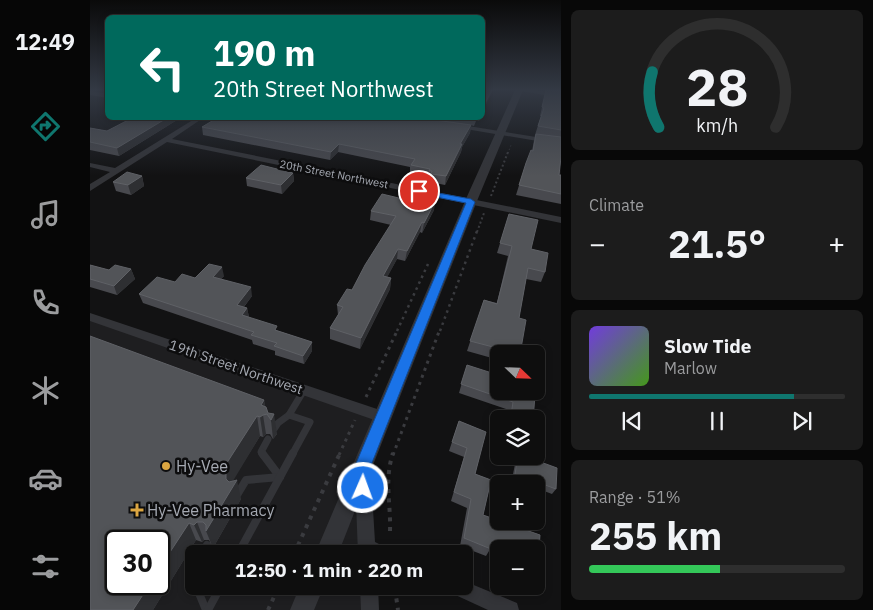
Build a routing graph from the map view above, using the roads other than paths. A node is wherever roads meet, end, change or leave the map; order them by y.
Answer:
1 (507, 118) edge
2 (197, 120) edge
3 (444, 125) edge
4 (501, 134) junction
5 (165, 140) junction
6 (560, 143) edge
7 (90, 165) edge
8 (116, 171) junction
9 (90, 188) edge
10 (471, 202) junction
11 (560, 220) edge
12 (90, 317) edge
13 (304, 390) junction
14 (289, 415) junction
15 (383, 417) junction
16 (274, 429) edge
17 (268, 439) dead end
18 (362, 468) junction
19 (280, 477) junction
20 (236, 495) edge
21 (243, 545) edge
22 (330, 545) edge
23 (371, 545) edge
24 (473, 594) edge
25 (200, 595) edge
26 (216, 595) edge
27 (308, 595) edge
28 (369, 595) edge
29 (207, 610) edge
30 (302, 610) edge
31 (370, 610) edge
32 (510, 610) edge

1 - 4 street
2 - 5 street
3 - 4 street
4 - 6 street
4 - 10 street
5 - 8 street
5 - 10 street, 20th Street Northwest
7 - 8 street
8 - 9 street
10 - 11 street, 20th Street Northwest
10 - 15 street
12 - 13 street, 19th Street Northwest
13 - 14 lane
13 - 15 street, 19th Street Northwest
14 - 16 lane
14 - 19 lane
15 - 18 street
17 - 19 lane
18 - 22 street
18 - 23 street
19 - 20 lane
19 - 21 lane
24 - 32 street
25 - 29 lane
26 - 29 lane
27 - 30 street
28 - 31 street

